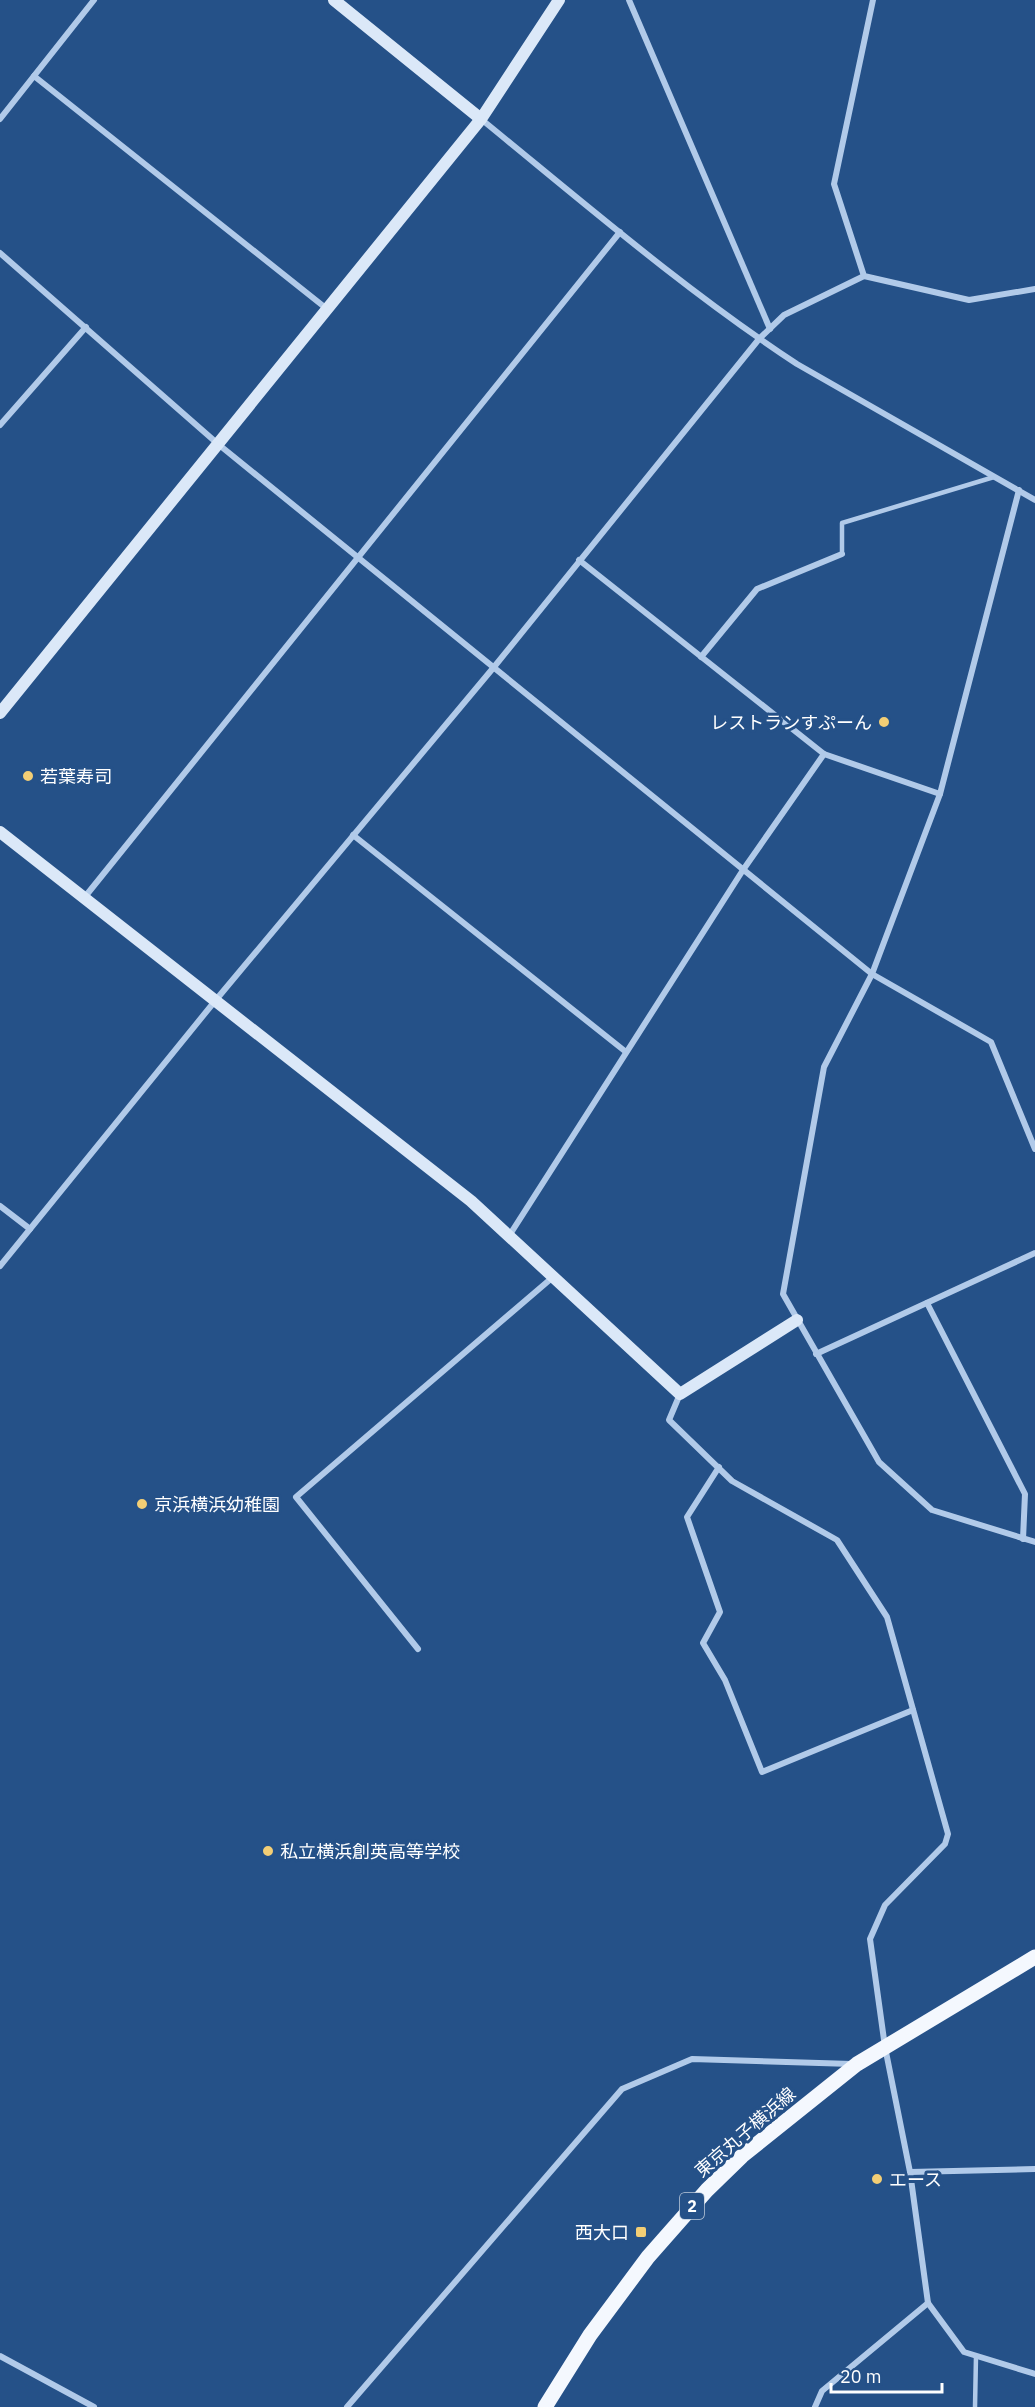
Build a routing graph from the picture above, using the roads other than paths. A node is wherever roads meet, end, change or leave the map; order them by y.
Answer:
1 (94, 0) edge
2 (334, 0) edge
3 (559, 0) edge
4 (629, 0) edge
5 (873, 0) edge
6 (34, 76) junction
7 (0, 119) edge
8 (481, 120) junction
9 (620, 232) junction
10 (0, 253) edge
11 (864, 276) junction
12 (1035, 289) edge
13 (327, 309) junction
14 (86, 327) junction
15 (770, 329) junction
16 (759, 339) junction
17 (0, 425) edge
18 (218, 444) junction
19 (995, 476) junction
20 (1019, 490) junction
21 (1035, 500) edge
22 (842, 554) joint
23 (358, 557) junction
24 (579, 560) junction
25 (701, 657) junction
26 (494, 667) junction
27 (0, 713) edge
28 (824, 754) junction
29 (940, 794) junction
30 (0, 832) edge
31 (353, 835) junction
32 (743, 870) junction
33 (84, 898) junction
34 (872, 974) junction
35 (215, 1001) junction
36 (626, 1052) junction
37 (1035, 1149) edge
38 (0, 1206) edge
39 (30, 1229) junction
40 (509, 1236) junction
41 (1035, 1253) edge
42 (0, 1266) edge
43 (554, 1277) junction
44 (927, 1303) junction
45 (797, 1320) junction
46 (816, 1354) junction
47 (680, 1395) junction
48 (719, 1467) junction
49 (1023, 1539) junction
50 (1035, 1542) edge
51 (418, 1649) dead end
52 (913, 1710) junction
53 (1035, 1957) edge
54 (885, 2047) junction
55 (857, 2064) junction
56 (1035, 2169) edge
57 (910, 2172) junction
58 (928, 2303) junction
59 (0, 2356) edge
60 (976, 2356) junction
61 (1035, 2374) edge
62 (94, 2407) edge
63 (347, 2407) edge
64 (545, 2407) edge
65 (815, 2407) edge
66 (975, 2407) edge

1 - 6 street
2 - 8 street
3 - 8 street
4 - 15 street
5 - 11 street
6 - 7 street
6 - 13 street
8 - 9 street
8 - 13 street
9 - 16 street
9 - 23 street
10 - 14 street
11 - 12 street
11 - 15 street
13 - 18 street
14 - 17 street
14 - 18 street
15 - 16 street
16 - 19 street
16 - 24 street
18 - 23 street
18 - 27 street
19 - 20 street
19 - 22 lane
20 - 21 street
20 - 29 street
22 - 25 street
23 - 26 street
23 - 33 street
24 - 25 street
24 - 26 street
25 - 28 street
26 - 31 street
26 - 32 street
28 - 29 street
28 - 32 street
29 - 34 street
30 - 33 street
31 - 35 street
31 - 36 street
32 - 34 street
32 - 36 street
33 - 35 street
34 - 37 street
34 - 45 street
35 - 39 street
35 - 40 street
36 - 40 street
38 - 39 street
39 - 42 street
40 - 43 street
41 - 44 street
43 - 47 street
43 - 51 street
44 - 46 street
44 - 49 street
45 - 46 street
45 - 47 street
46 - 49 street
47 - 48 street
48 - 52 street
48 - 52 street
49 - 50 street
52 - 54 street
53 - 54 main road, 東京丸子横浜線 / 2
54 - 55 main road, 東京丸子横浜線 / 2
54 - 57 street
55 - 63 street
55 - 64 main road, 東京丸子横浜線 / 2
56 - 57 street
57 - 58 street
58 - 60 street
58 - 65 street
59 - 62 street
60 - 61 street
60 - 66 lane

